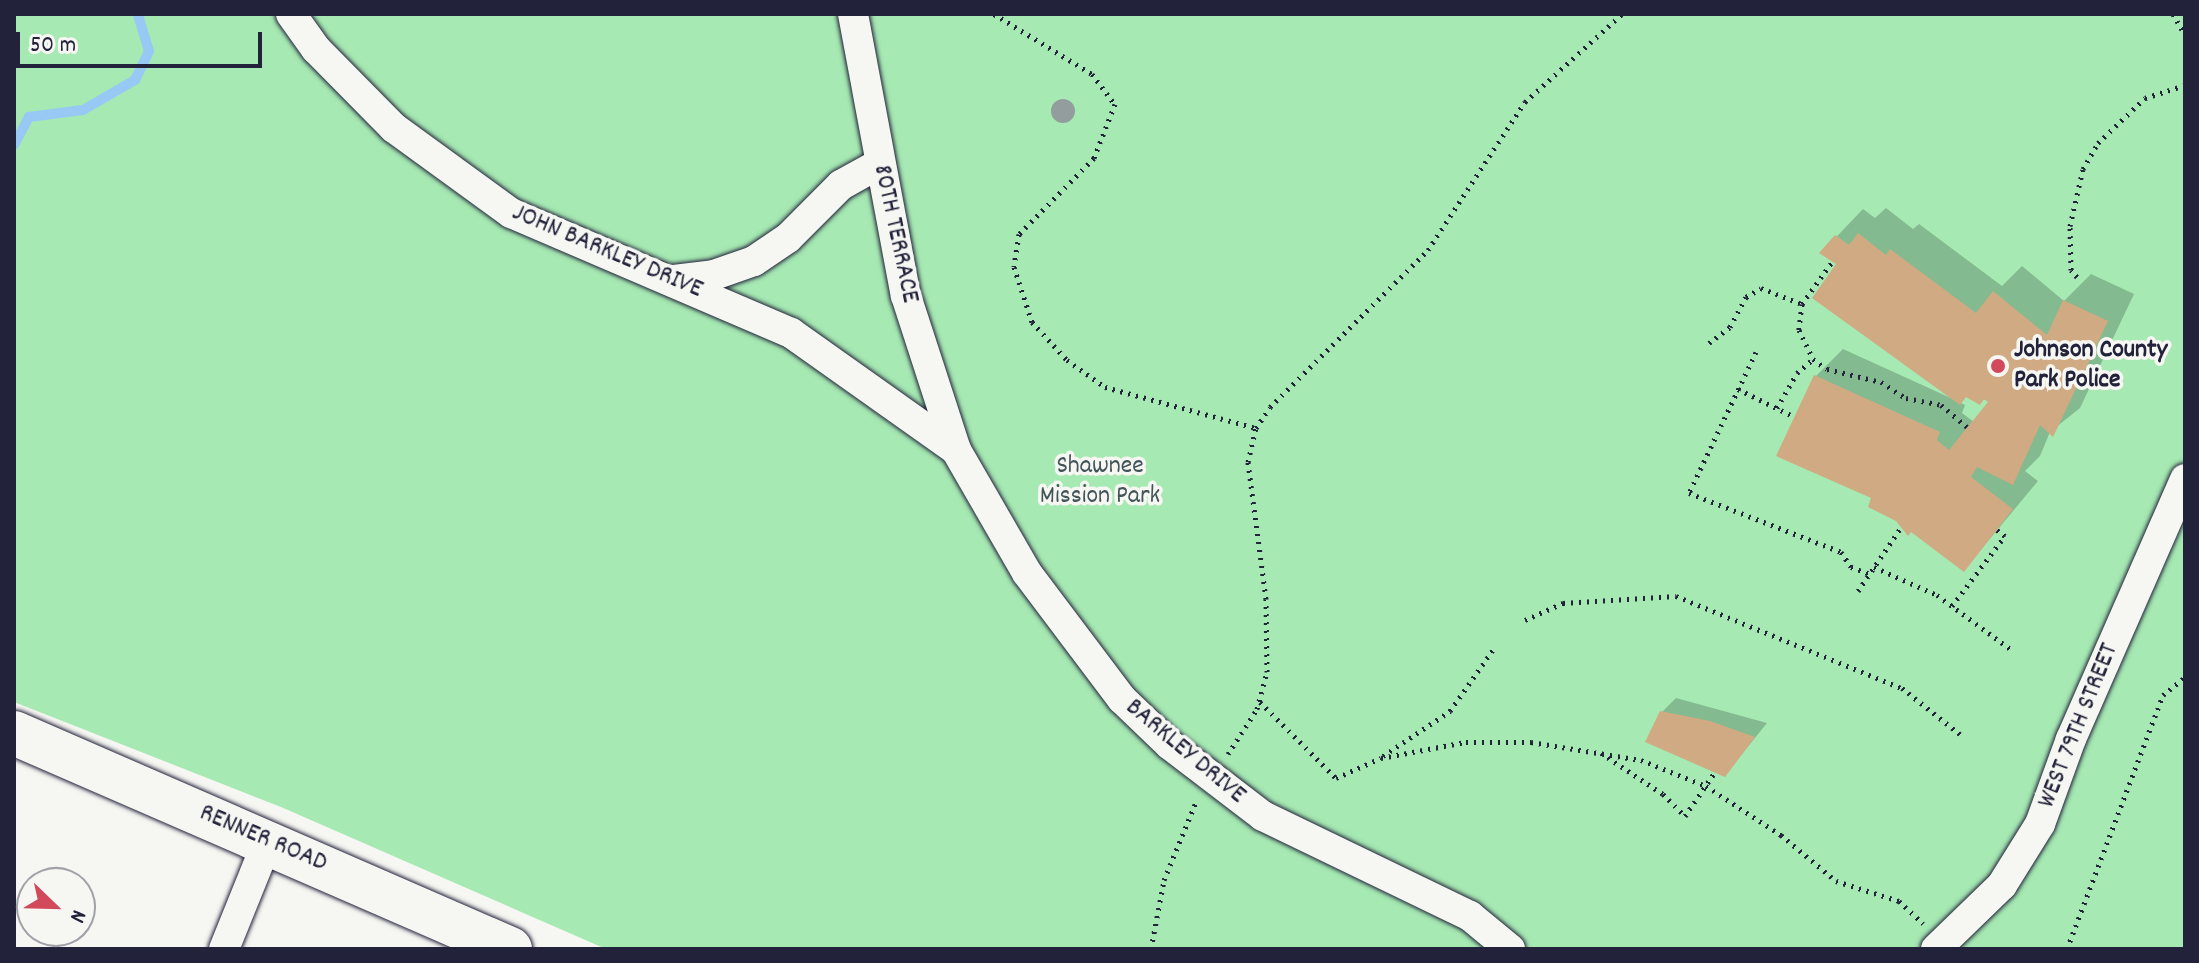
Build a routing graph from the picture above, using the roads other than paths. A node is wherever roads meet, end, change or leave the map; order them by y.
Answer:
1 (291, 14) edge
2 (853, 14) edge
3 (879, 164) junction
4 (671, 280) junction
5 (956, 450) junction
6 (2185, 479) edge
7 (14, 733) edge
8 (268, 840) junction
9 (1937, 948) edge
10 (224, 949) edge
11 (510, 949) edge
12 (1510, 949) edge

1 - 4 street, JOHN BARKLEY DRIVE
2 - 3 street, 80TH TERRACE
3 - 4 street
3 - 5 street, 80TH TERRACE
4 - 5 street, JOHN BARKLEY DRIVE
5 - 12 street, BARKLEY DRIVE
6 - 9 street, WEST 79TH STREET
7 - 8 main road, RENNER ROAD
8 - 10 street
8 - 11 main road, RENNER ROAD

